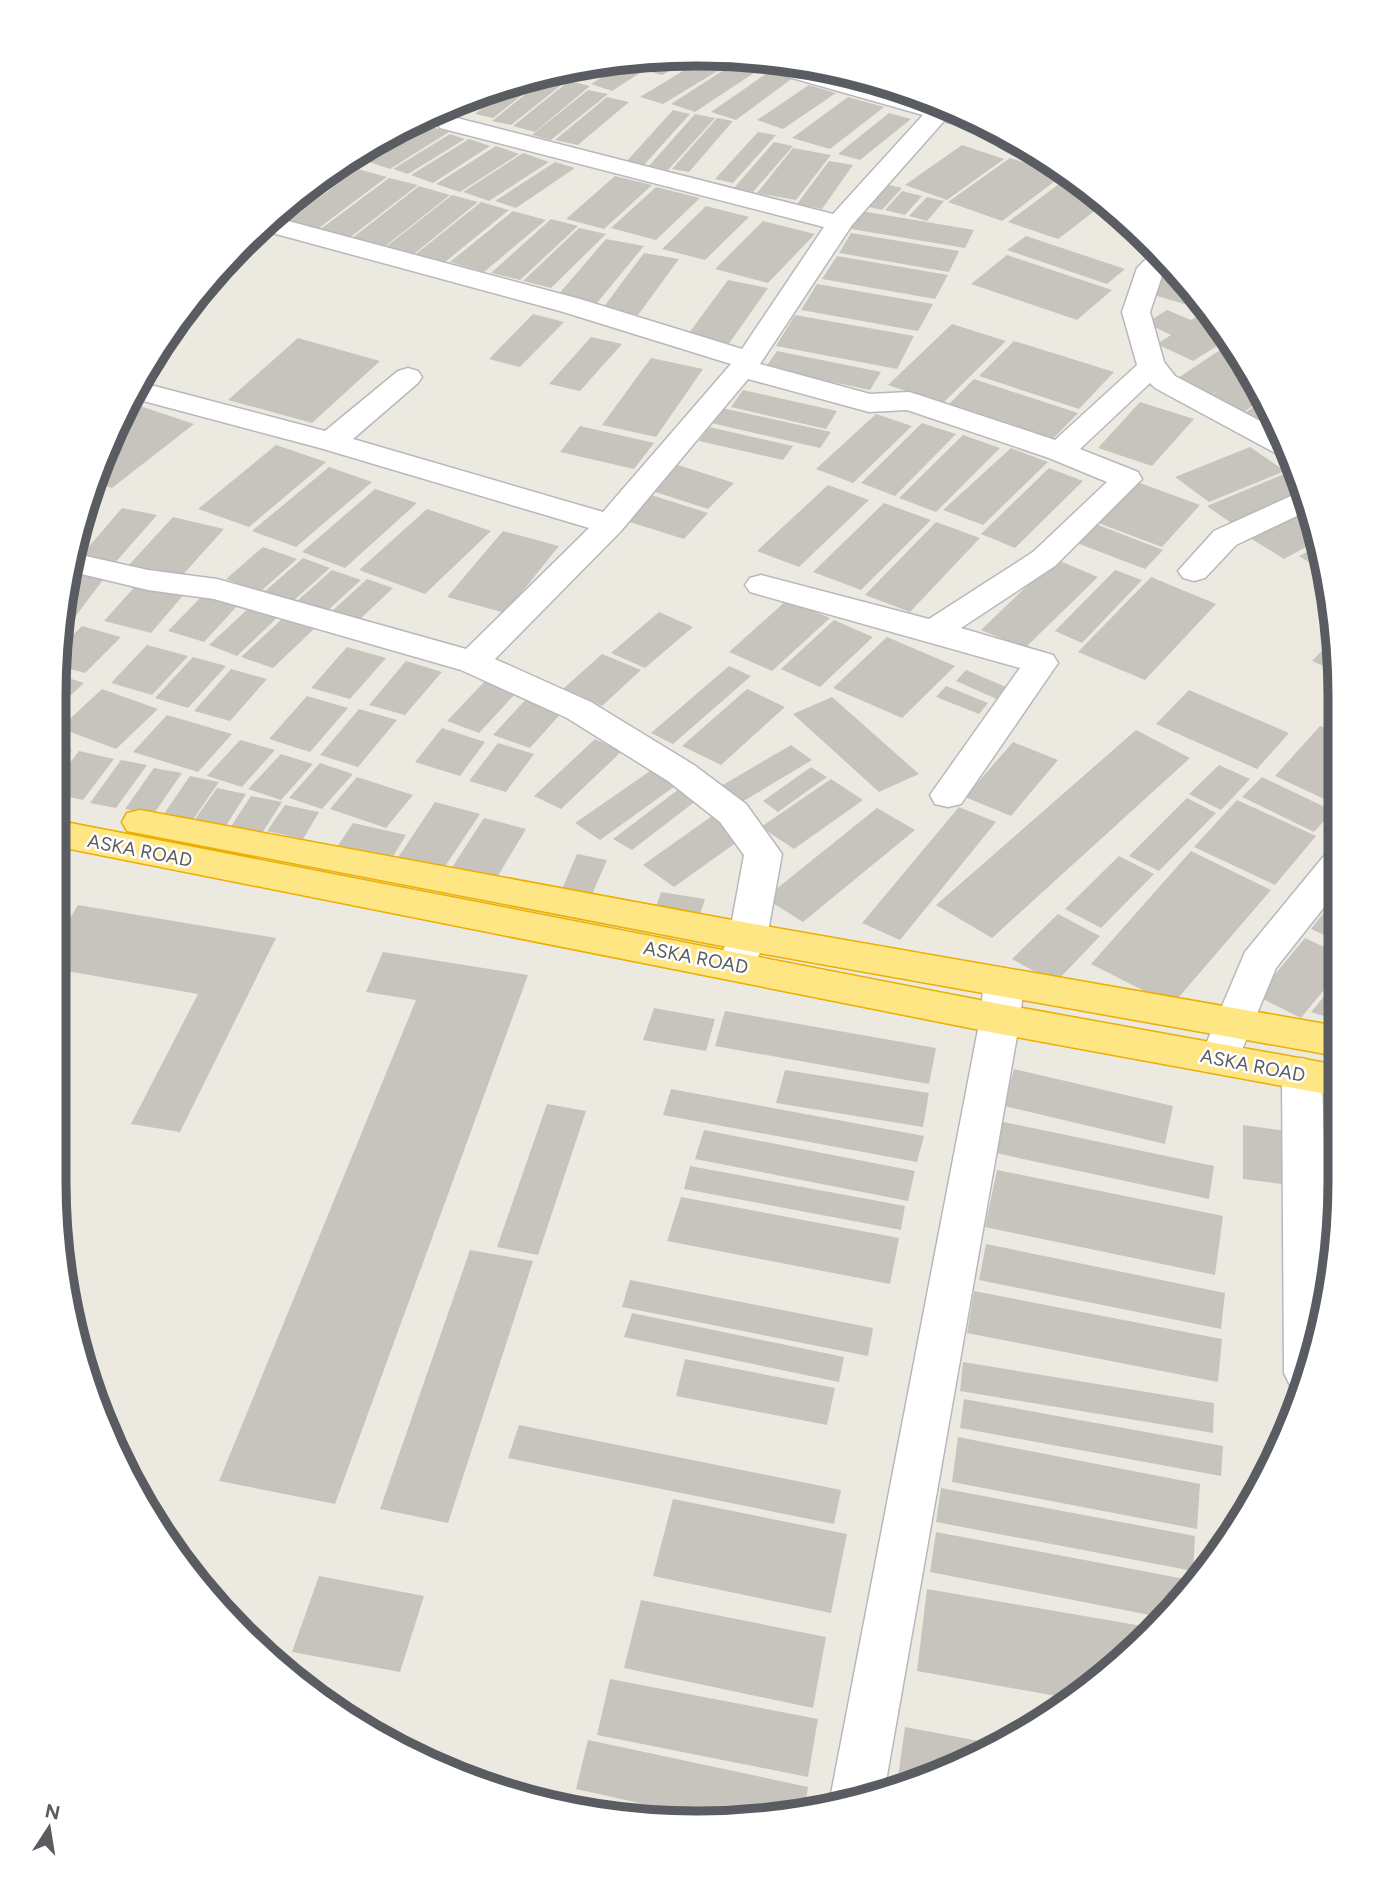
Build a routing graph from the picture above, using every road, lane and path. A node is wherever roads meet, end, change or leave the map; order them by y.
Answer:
1 (830, 81) edge
2 (912, 104) edge
3 (937, 114) edge
4 (449, 123) dead end
5 (839, 223) junction
6 (278, 226) edge
7 (1155, 264) edge
8 (747, 364) junction
9 (1153, 368) junction
10 (408, 377) dead end
11 (145, 393) edge
12 (1272, 439) edge
13 (331, 442) junction
14 (1060, 453) junction
15 (1297, 503) edge
16 (610, 524) junction
17 (81, 564) edge
18 (1194, 571) dead end
19 (761, 585) dead end
20 (934, 631) junction
21 (473, 662) junction
22 (948, 795) dead end
23 (66, 808) edge
24 (66, 835) edge
25 (1328, 876) edge
26 (742, 951) junction
27 (1002, 1000) junction
28 (1227, 1040) junction
29 (1328, 1041) edge
30 (1320, 1078) edge
31 (1309, 1330) edge
32 (858, 1789) edge

1 - 2 street
3 - 5 street
4 - 5 street
5 - 8 street
6 - 8 street
7 - 9 street
8 - 14 street
8 - 16 street
9 - 12 street
9 - 14 street
10 - 13 street
11 - 13 street
13 - 16 street
14 - 20 street
15 - 18 street
16 - 21 street
17 - 21 street
19 - 20 street
20 - 22 street
21 - 26 street
23 - 26 highway
24 - 26 highway, ASKA ROAD
25 - 28 street
26 - 27 highway, ASKA ROAD
27 - 28 highway, ASKA ROAD
27 - 32 street
28 - 29 highway
28 - 30 highway, ASKA ROAD
30 - 31 street

